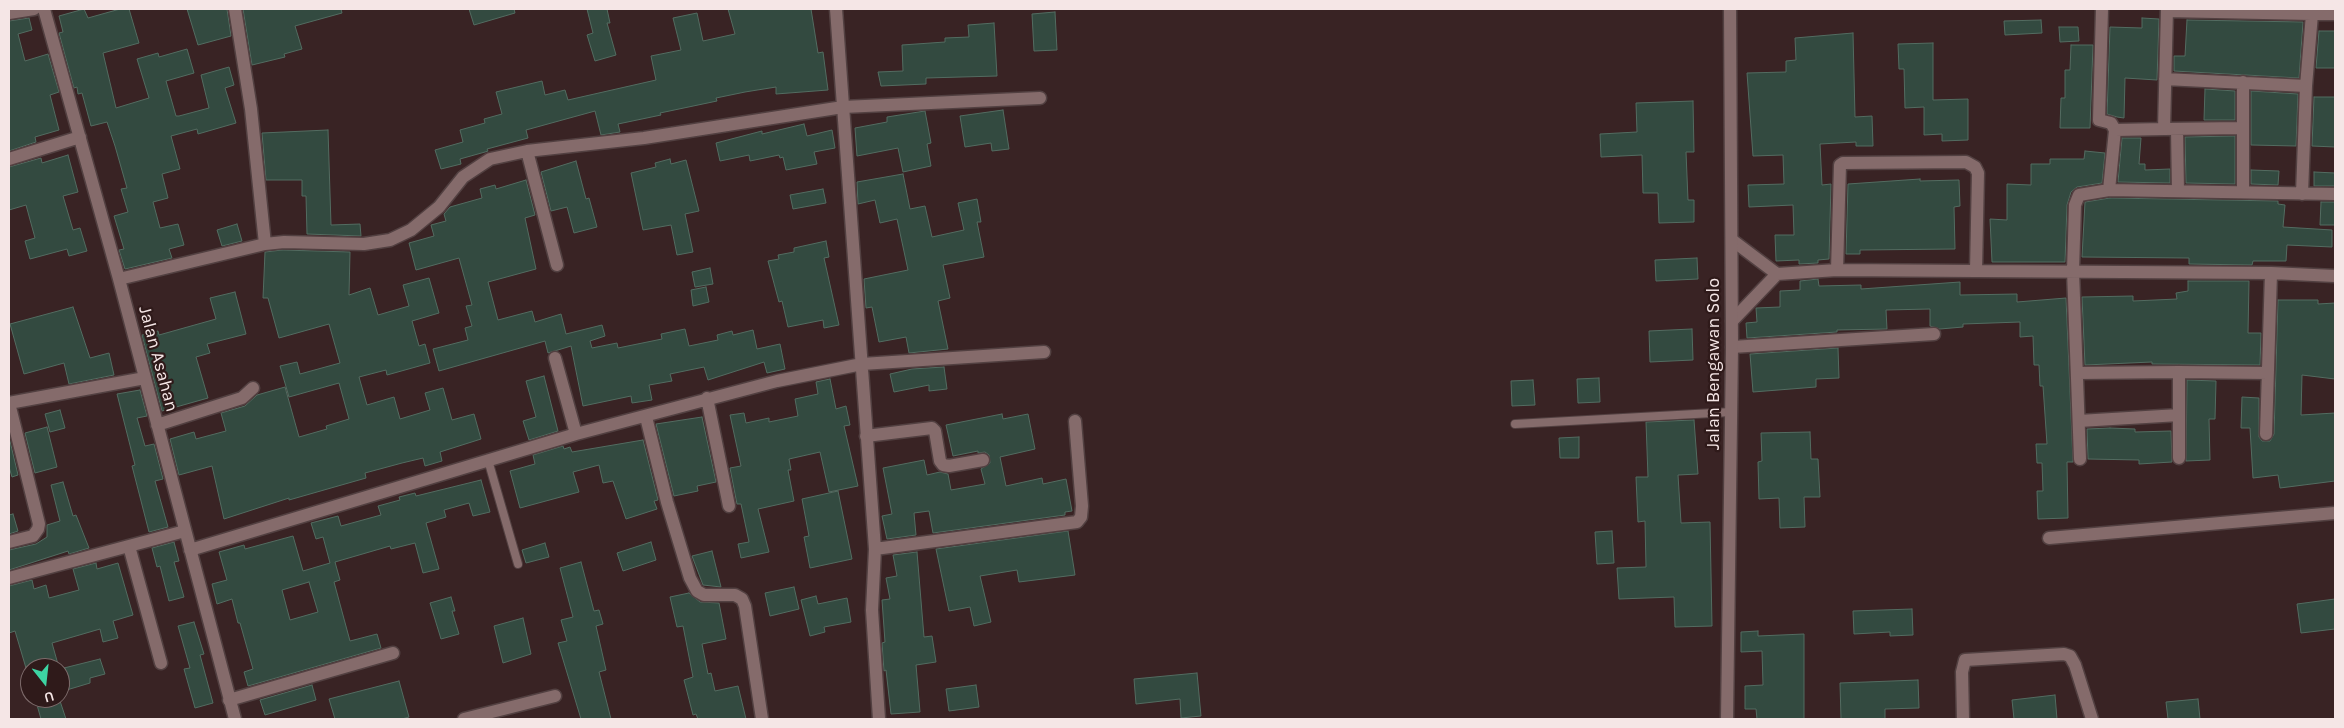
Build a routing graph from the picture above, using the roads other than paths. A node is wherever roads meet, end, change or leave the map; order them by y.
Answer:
1 (34, 9) edge
2 (44, 9) edge
3 (235, 9) edge
4 (836, 9) edge
5 (1730, 9) edge
6 (2102, 9) edge
7 (2166, 10) edge
8 (9, 13) edge
9 (2312, 14) junction
10 (2335, 14) edge
11 (2164, 79) junction
12 (2243, 82) junction
13 (2306, 86) junction
14 (1040, 98) dead end
15 (842, 107) junction
16 (2243, 128) junction
17 (2177, 129) junction
18 (2115, 130) junction
19 (2164, 130) junction
20 (80, 137) junction
21 (527, 151) junction
22 (9, 159) edge
23 (2109, 190) junction
24 (2178, 191) junction
25 (2243, 192) junction
26 (2302, 194) junction
27 (2335, 194) edge
28 (1732, 240) junction
29 (265, 244) junction
30 (557, 265) dead end
31 (1837, 270) junction
32 (1976, 271) junction
33 (2072, 271) junction
34 (2271, 273) junction
35 (1777, 274) junction
36 (2335, 276) edge
37 (119, 280) junction
38 (1732, 321) junction
39 (1934, 334) dead end
40 (1732, 347) junction
41 (1044, 352) dead end
42 (555, 358) dead end
43 (862, 364) junction
44 (2179, 372) junction
45 (2077, 373) junction
46 (2268, 374) junction
47 (145, 378) junction
48 (253, 388) dead end
49 (707, 398) junction
50 (9, 403) edge
51 (1731, 412) junction
52 (2179, 415) junction
53 (646, 417) junction
54 (1075, 421) dead end
55 (2079, 421) junction
56 (1515, 424) dead end
57 (157, 425) junction
58 (576, 434) junction
59 (2266, 434) dead end
60 (866, 436) junction
61 (2180, 458) dead end
62 (2080, 459) dead end
63 (488, 460) junction
64 (984, 460) dead end
65 (729, 506) dead end
66 (2335, 513) edge
67 (185, 531) junction
68 (2049, 538) dead end
69 (9, 542) edge
70 (129, 546) junction
71 (875, 549) junction
72 (190, 550) junction
73 (518, 564) dead end
74 (9, 578) edge
75 (393, 653) dead end
76 (161, 662) dead end
77 (555, 696) dead end
78 (229, 700) junction
79 (235, 719) edge
80 (464, 719) edge
81 (762, 719) edge
82 (879, 719) edge
83 (1727, 719) edge
84 (1963, 719) edge
85 (2092, 719) edge

1 - 8 street
2 - 20 street, Jalan Asahan
3 - 29 street
4 - 15 street
5 - 28 street, Jalan Bengawan Solo
6 - 18 street
7 - 9 street
7 - 11 street
9 - 10 street
9 - 13 street
11 - 12 street
11 - 19 street
12 - 13 street
12 - 16 street
13 - 26 street
14 - 15 street
15 - 21 street
15 - 43 street
16 - 17 street
16 - 25 street
17 - 19 street
17 - 24 street
18 - 19 street
18 - 23 street
20 - 22 street
20 - 37 street, Jalan Asahan
21 - 29 street
21 - 30 street
23 - 24 street
23 - 33 street
24 - 25 street
25 - 26 street
26 - 27 street
28 - 35 street
28 - 38 street, Jalan Bengawan Solo
29 - 37 street
31 - 32 street
31 - 32 street
31 - 35 street
32 - 33 street
33 - 34 street
33 - 45 street
34 - 36 street
34 - 46 street
35 - 38 street
37 - 47 street, Jalan Asahan
38 - 40 street, Jalan Bengawan Solo
39 - 40 street
40 - 51 street, Jalan Bengawan Solo
41 - 43 street
42 - 58 street
43 - 49 street
43 - 60 street
44 - 45 street
44 - 46 street
44 - 52 street
45 - 55 street
46 - 59 street
47 - 50 street
47 - 57 street, Jalan Asahan
48 - 57 street
49 - 53 street
49 - 65 street
50 - 69 street
51 - 56 lane
51 - 83 street, Jalan Bengawan Solo
52 - 55 street
52 - 61 street
53 - 58 street
53 - 81 street
54 - 71 street
55 - 62 street
57 - 67 street, Jalan Asahan
58 - 63 street
60 - 64 street
60 - 71 street
63 - 72 street
63 - 73 lane
66 - 68 street
67 - 70 street
67 - 72 street, Jalan Asahan
70 - 74 street
70 - 76 street
71 - 82 street
72 - 78 street, Jalan Asahan
75 - 78 street
77 - 80 street
78 - 79 street, Jalan Asahan
84 - 85 street

